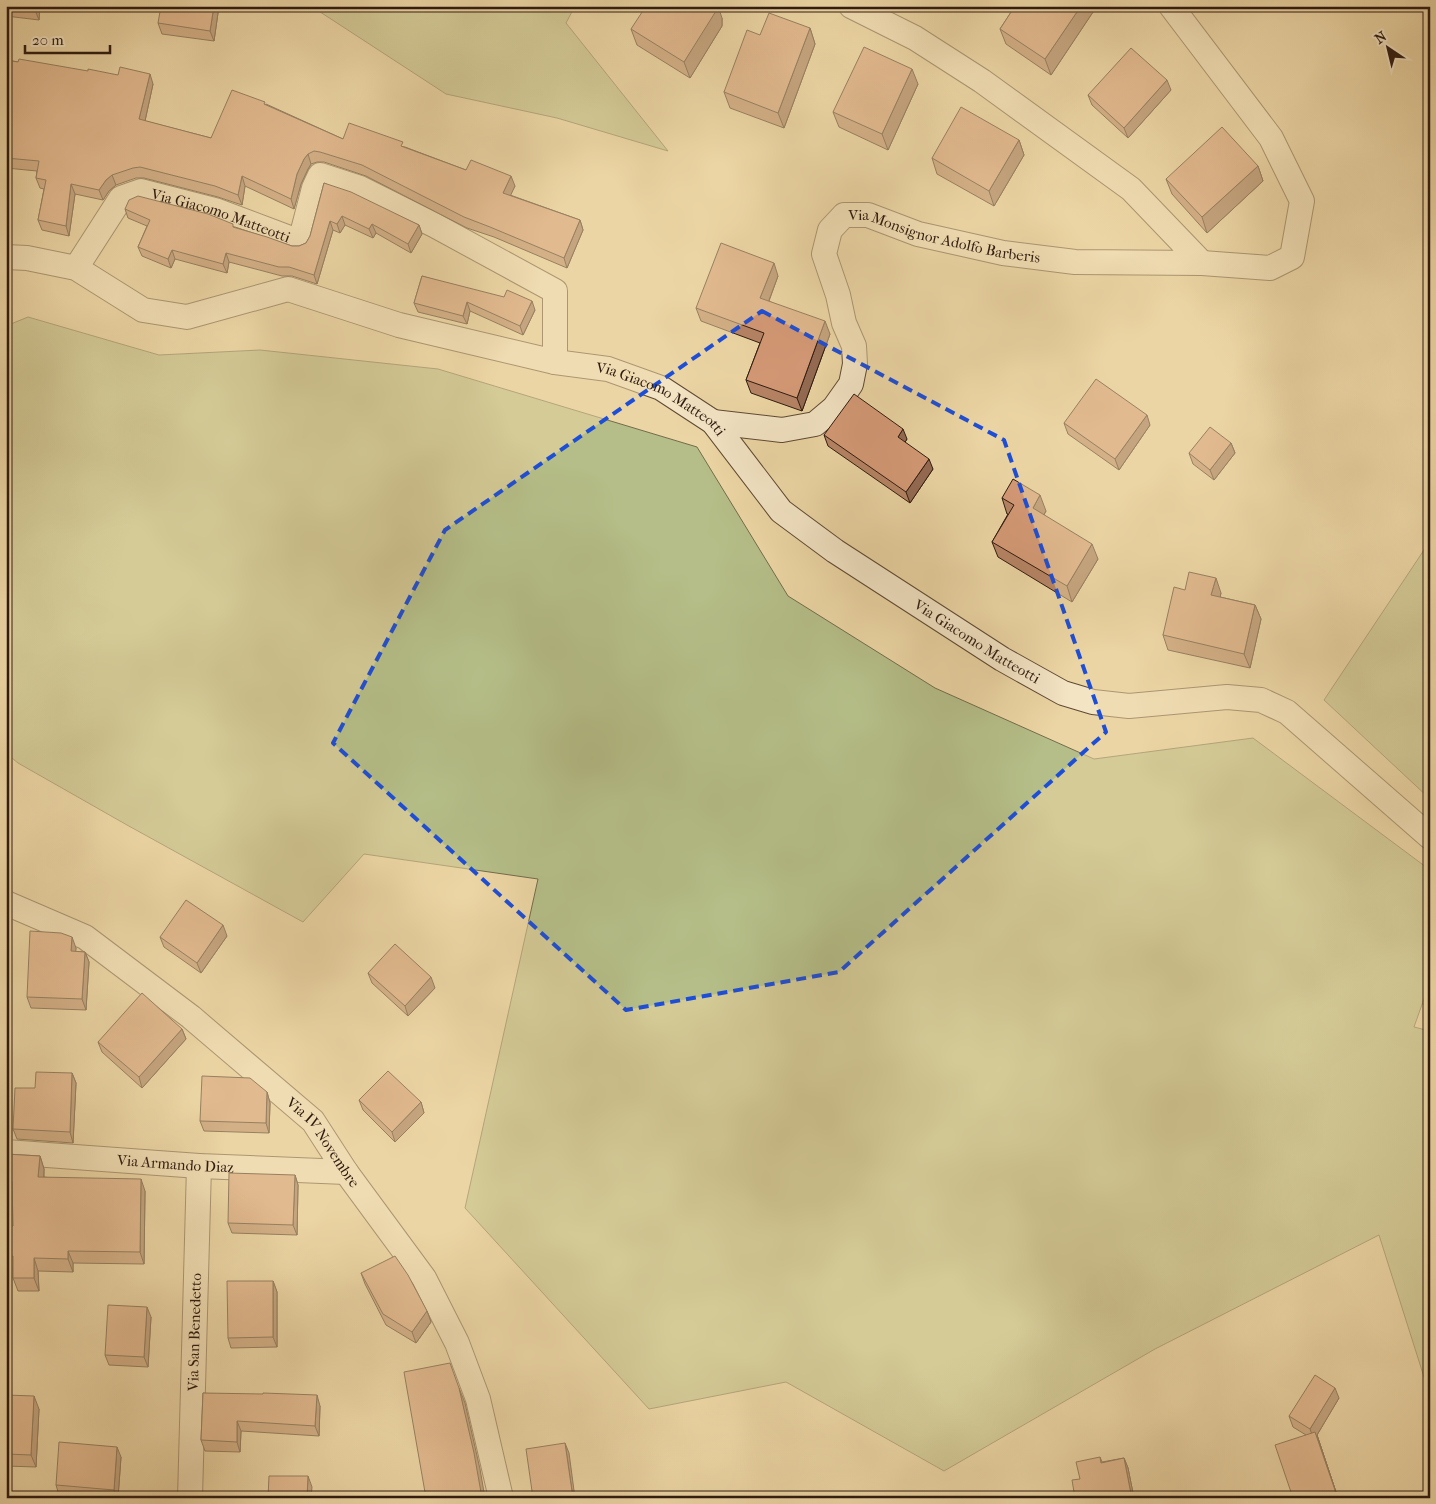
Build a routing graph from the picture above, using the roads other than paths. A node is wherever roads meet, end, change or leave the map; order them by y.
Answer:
1 (851, 6) edge
2 (1171, 6) edge
3 (6, 257) edge
4 (1202, 263) junction
5 (76, 268) junction
6 (555, 362) junction
7 (713, 422) junction
8 (1430, 837) edge
9 (6, 903) edge
10 (6, 1152) edge
11 (199, 1166) junction
12 (346, 1172) junction
13 (190, 1498) edge
14 (502, 1498) edge

1 - 4 street
2 - 4 street, Via Monsignor Adolfo Barberis
3 - 5 street, Via Giacomo Matteotti
4 - 7 street, Via Monsignor Adolfo Barberis
5 - 6 street, Via Giacomo Matteotti
5 - 6 street, Via Giacomo Matteotti
6 - 7 street, Via Giacomo Matteotti
7 - 8 street, Via Giacomo Matteotti
9 - 12 street, Via IV Novembre
10 - 11 street, Via Armando Diaz
11 - 12 street, Via Armando Diaz
11 - 13 street, Via San Benedetto
12 - 14 street, Via IV Novembre

